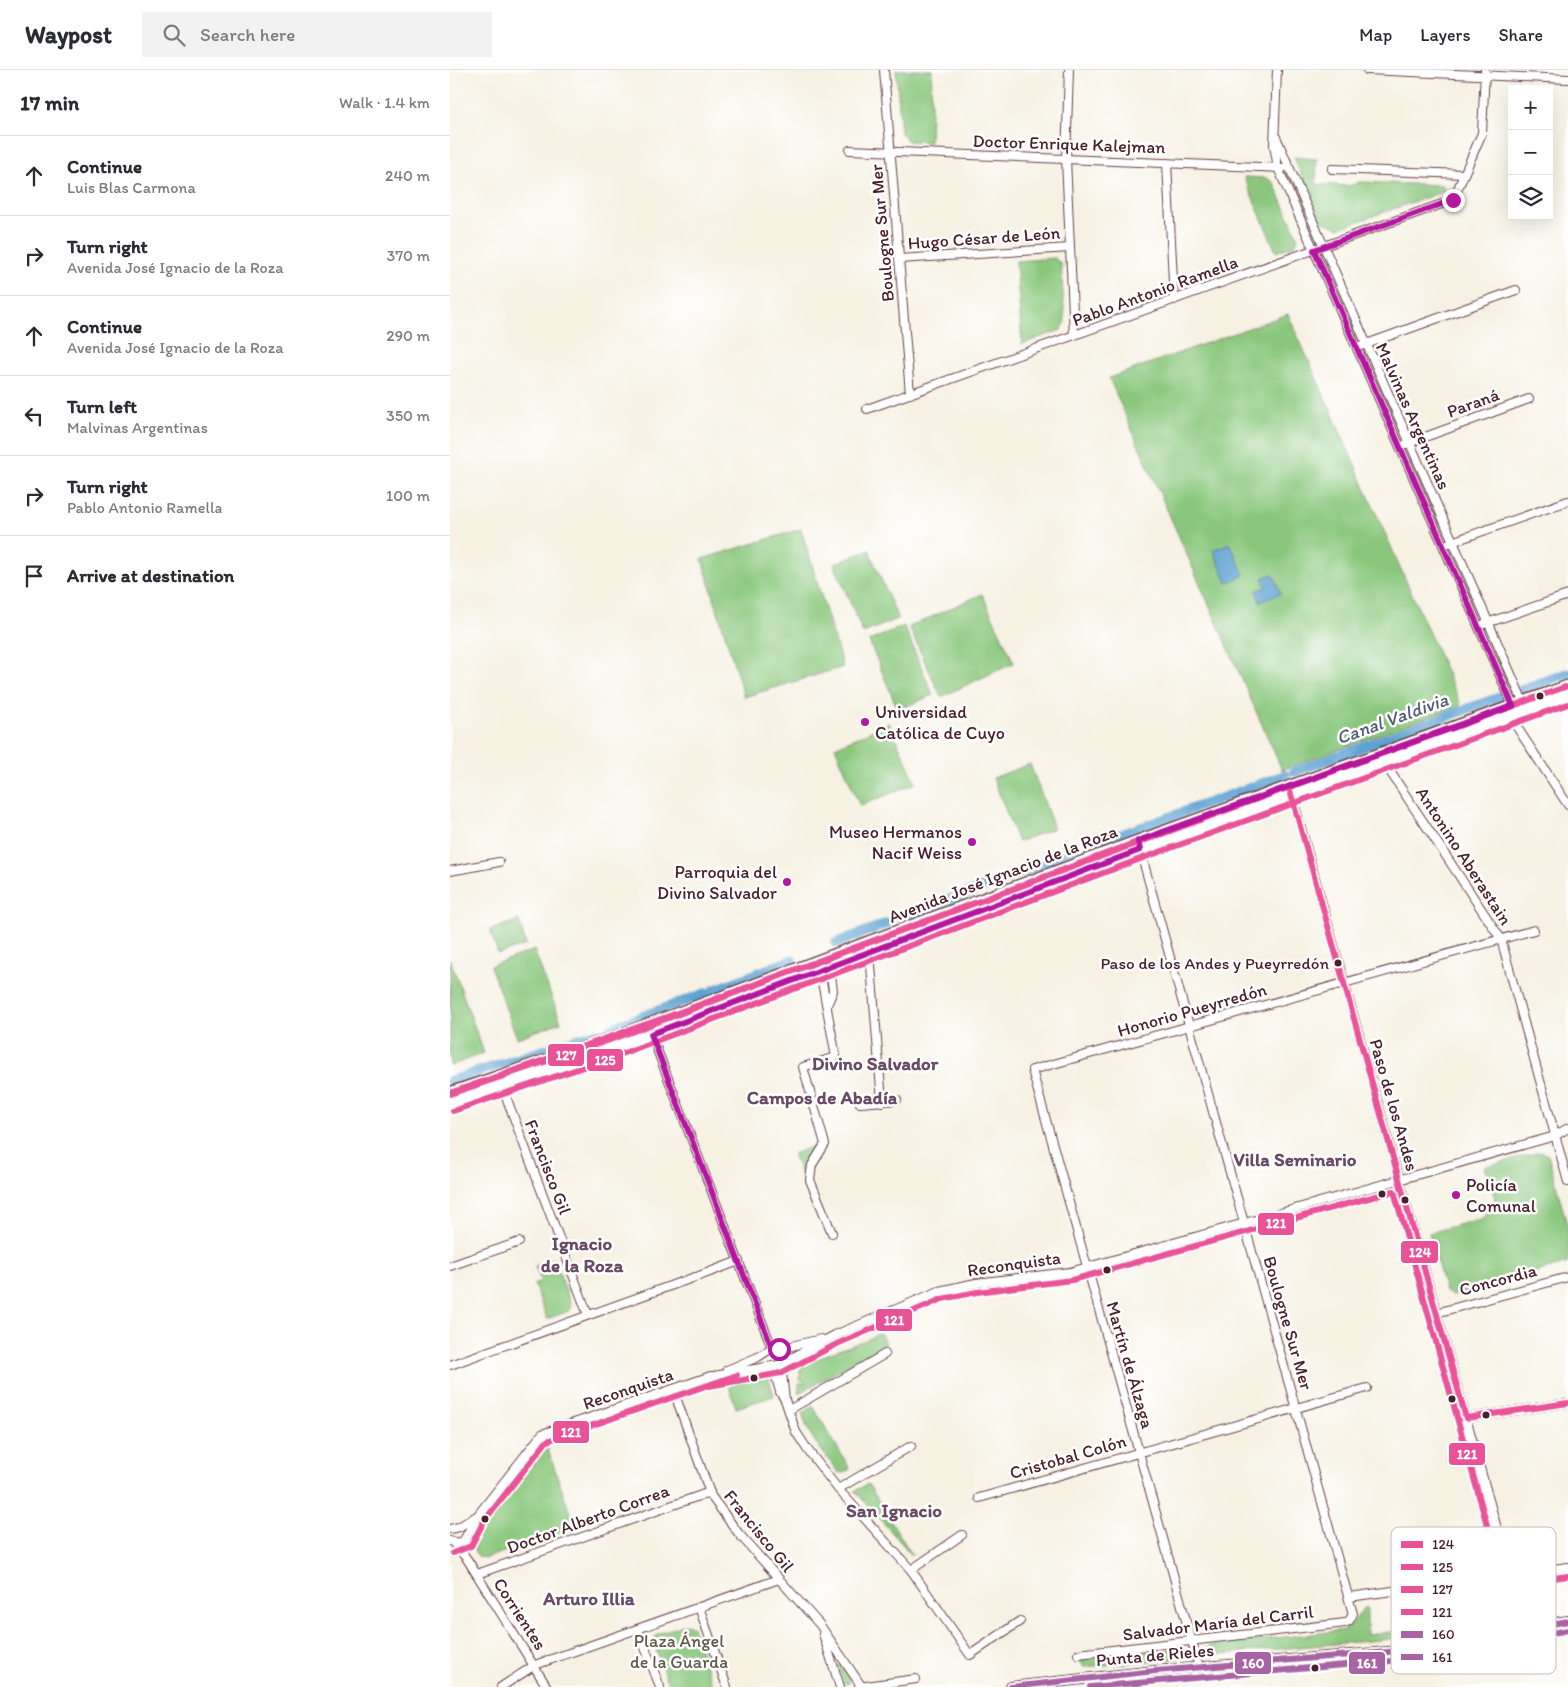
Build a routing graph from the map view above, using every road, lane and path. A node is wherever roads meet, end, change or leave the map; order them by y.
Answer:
1 (884, 70) edge
2 (1069, 70) edge
3 (1277, 70) edge
4 (1367, 70) edge
5 (1485, 73) edge
6 (1568, 79) edge
7 (1274, 132) junction
8 (850, 150) dead end
9 (890, 152) junction
10 (1066, 159) junction
11 (1167, 163) junction
12 (1278, 168) junction
13 (1288, 168) junction
14 (1332, 169) dead end
15 (1464, 174) junction
16 (1322, 247) junction
17 (1070, 248) junction
18 (1314, 250) junction
19 (899, 259) junction
20 (1516, 290) dead end
21 (1174, 300) junction
22 (1074, 335) junction
23 (1366, 344) junction
24 (1356, 347) junction
25 (910, 394) junction
26 (1529, 399) dead end
27 (867, 409) dead end
28 (1409, 443) junction
29 (1400, 446) junction
30 (1568, 501) edge
31 (1453, 542) junction
32 (1443, 546) junction
33 (1568, 595) edge
34 (1488, 622) junction
35 (1478, 626) junction
36 (1568, 686) edge
37 (1568, 696) edge
38 (1516, 710) junction
39 (1381, 758) junction
40 (1291, 791) junction
41 (1568, 805) edge
42 (1139, 846) junction
43 (499, 862) dead end
44 (450, 871) edge
45 (1534, 930) dead end
46 (1501, 939) junction
47 (870, 953) junction
48 (825, 969) junction
49 (1344, 982) junction
50 (1189, 1026) junction
51 (651, 1034) junction
52 (1032, 1070) joint
53 (502, 1086) junction
54 (450, 1093) edge
55 (897, 1100) dead end
56 (882, 1102) junction
57 (450, 1103) edge
58 (860, 1103) dead end
59 (1568, 1128) edge
60 (1555, 1136) junction
61 (1400, 1180) junction
62 (1568, 1182) edge
63 (1244, 1223) junction
64 (832, 1233) dead end
65 (518, 1242) dead end
66 (739, 1261) junction
67 (450, 1266) edge
68 (1087, 1267) junction
69 (1568, 1277) edge
70 (1436, 1313) junction
71 (588, 1315) junction
72 (835, 1335) junction
73 (773, 1350) junction
74 (885, 1354) dead end
75 (777, 1364) junction
76 (450, 1365) edge
77 (708, 1377) junction
78 (1367, 1388) dead end
79 (673, 1389) junction
80 (1568, 1403) edge
81 (1296, 1408) junction
82 (789, 1410) junction
83 (1466, 1418) junction
84 (911, 1446) dead end
85 (1139, 1453) junction
86 (838, 1489) junction
87 (710, 1492) junction
88 (978, 1498) dead end
89 (477, 1516) junction
90 (450, 1520) edge
91 (1497, 1527) edge
92 (455, 1528) edge
93 (962, 1535) dead end
94 (464, 1539) junction
95 (452, 1543) edge
96 (467, 1559) junction
97 (911, 1570) junction
98 (477, 1574) junction
99 (779, 1579) junction
100 (1391, 1591) edge
101 (1349, 1597) junction
102 (699, 1607) junction
103 (1352, 1610) joint
104 (1020, 1621) dead end
105 (820, 1625) junction
106 (638, 1629) junction
107 (1193, 1642) junction
108 (1391, 1652) edge
109 (1078, 1654) dead end
110 (535, 1665) junction
111 (1200, 1667) junction
112 (916, 1679) dead end
113 (501, 1687) edge
114 (547, 1687) edge
115 (660, 1687) edge
116 (727, 1687) edge
117 (840, 1687) edge
118 (861, 1687) edge
119 (1011, 1687) edge

1 - 9 street, Boulogne Sur Mer
2 - 10 street
3 - 7 street, Malvinas Argentinas
4 - 5 street
5 - 6 street
5 - 15 street
7 - 12 street, Malvinas Argentinas
7 - 13 street, Malvinas Argentinas
8 - 9 street, Doctor Enrique Kalejman
9 - 10 street, Doctor Enrique Kalejman
9 - 19 street, Boulogne Sur Mer
10 - 11 street, Doctor Enrique Kalejman
10 - 17 street
11 - 12 street, Doctor Enrique Kalejman
11 - 21 street
12 - 13 street, Doctor Enrique Kalejman
12 - 18 street, Malvinas Argentinas
13 - 16 street, Malvinas Argentinas
14 - 15 street
15 - 16 street, Pablo Antonio Ramella
16 - 18 street, Pablo Antonio Ramella
16 - 23 street, Malvinas Argentinas
17 - 19 street, Hugo César de León
17 - 22 street
18 - 21 street, Pablo Antonio Ramella
18 - 24 street, Malvinas Argentinas
19 - 25 street, Boulogne Sur Mer
20 - 23 street
21 - 22 street, Pablo Antonio Ramella
22 - 25 street, Pablo Antonio Ramella
23 - 24 street
23 - 28 street, Malvinas Argentinas
24 - 29 street, Malvinas Argentinas
25 - 27 street, Pablo Antonio Ramella
26 - 28 street, Paraná
28 - 29 street, Paraná
28 - 31 street, Malvinas Argentinas
29 - 32 street, Malvinas Argentinas
30 - 31 street
31 - 32 street
31 - 34 street, Malvinas Argentinas
32 - 35 street, Malvinas Argentinas
33 - 34 street
34 - 35 street
34 - 38 street, Malvinas Argentinas
35 - 38 street, Malvinas Argentinas
36 - 38 main road, Avenida José Ignacio de la Roza
37 - 38 main road, Avenida José Ignacio de la Roza
38 - 39 main road, Avenida José Ignacio de la Roza
38 - 41 street, Malvinas Argentinas
39 - 40 main road, Avenida José Ignacio de la Roza
39 - 46 street, Antonino Aberastain
40 - 42 main road, Avenida José Ignacio de la Roza
40 - 49 street, Paso de los Andes
42 - 47 main road, Avenida José Ignacio de la Roza
42 - 50 street, Boulogne Sur Mer
42 - 54 main road, Avenida José Ignacio de la Roza
43 - 44 street
45 - 46 street, Honorio Pueyrredón
46 - 49 street, Honorio Pueyrredón
46 - 60 street, Antonino Aberastain
47 - 48 main road, Avenida José Ignacio de la Roza
47 - 56 street
48 - 51 main road, Avenida José Ignacio de la Roza
48 - 64 street
49 - 50 street, Honorio Pueyrredón
49 - 61 street, Paso de los Andes
50 - 52 street, Honorio Pueyrredón
50 - 63 street, Boulogne Sur Mer
51 - 53 main road, Avenida José Ignacio de la Roza
51 - 66 street
52 - 68 street, Martín de Álzaga
53 - 57 main road, Avenida José Ignacio de la Roza
53 - 71 street, Francisco Gil
55 - 56 street
56 - 58 street
59 - 60 street, Reconquista
60 - 61 street, Reconquista
60 - 62 street, Antonino Aberastain
61 - 63 street, Reconquista
61 - 70 street, Paso de los Andes
63 - 68 street, Reconquista
63 - 81 street, Boulogne Sur Mer
65 - 67 street
66 - 71 street
66 - 73 street
68 - 72 street, Reconquista
68 - 85 street, Martín de Álzaga
69 - 70 street, Concordia
70 - 83 street, Paso de los Andes
71 - 76 street
72 - 73 street, Reconquista
72 - 75 street, Reconquista
73 - 75 street
73 - 75 street
73 - 77 street, Reconquista
74 - 82 street
75 - 77 street, Reconquista
75 - 82 street
77 - 79 street, Reconquista
78 - 81 street, Cristobal Colón
79 - 87 street, Francisco Gil
79 - 89 street, Reconquista
80 - 83 street
81 - 85 street, Cristobal Colón
81 - 101 street, Boulogne Sur Mer
82 - 86 street
83 - 91 street, Paso de los Andes
84 - 86 street
85 - 88 street, Cristobal Colón
85 - 107 street, Martín de Álzaga
86 - 97 street
87 - 98 street, Doctor Alberto Correa
87 - 99 street, Francisco Gil
89 - 92 street, Reconquista
89 - 94 street, Reconquista
90 - 92 street
92 - 94 street, Corrientes
93 - 97 street
94 - 95 street
94 - 96 street, Corrientes
95 - 96 street, Corrientes
96 - 98 street, Corrientes
97 - 104 street
98 - 110 street, Corrientes
99 - 102 street
99 - 105 street, Francisco Gil
100 - 101 street
101 - 103 street, Boulogne Sur Mer
102 - 106 street
102 - 116 street
103 - 107 street, Salvador María del Carril
105 - 117 street, Francisco Gil
105 - 118 street, Francisco Gil
106 - 110 street
106 - 115 street
107 - 109 street, Salvador María del Carril
107 - 111 street, Martín de Álzaga
108 - 111 street, Punta de Rieles
110 - 113 street
110 - 114 street, Corrientes
111 - 119 street, Punta de Rieles
112 - 118 street

